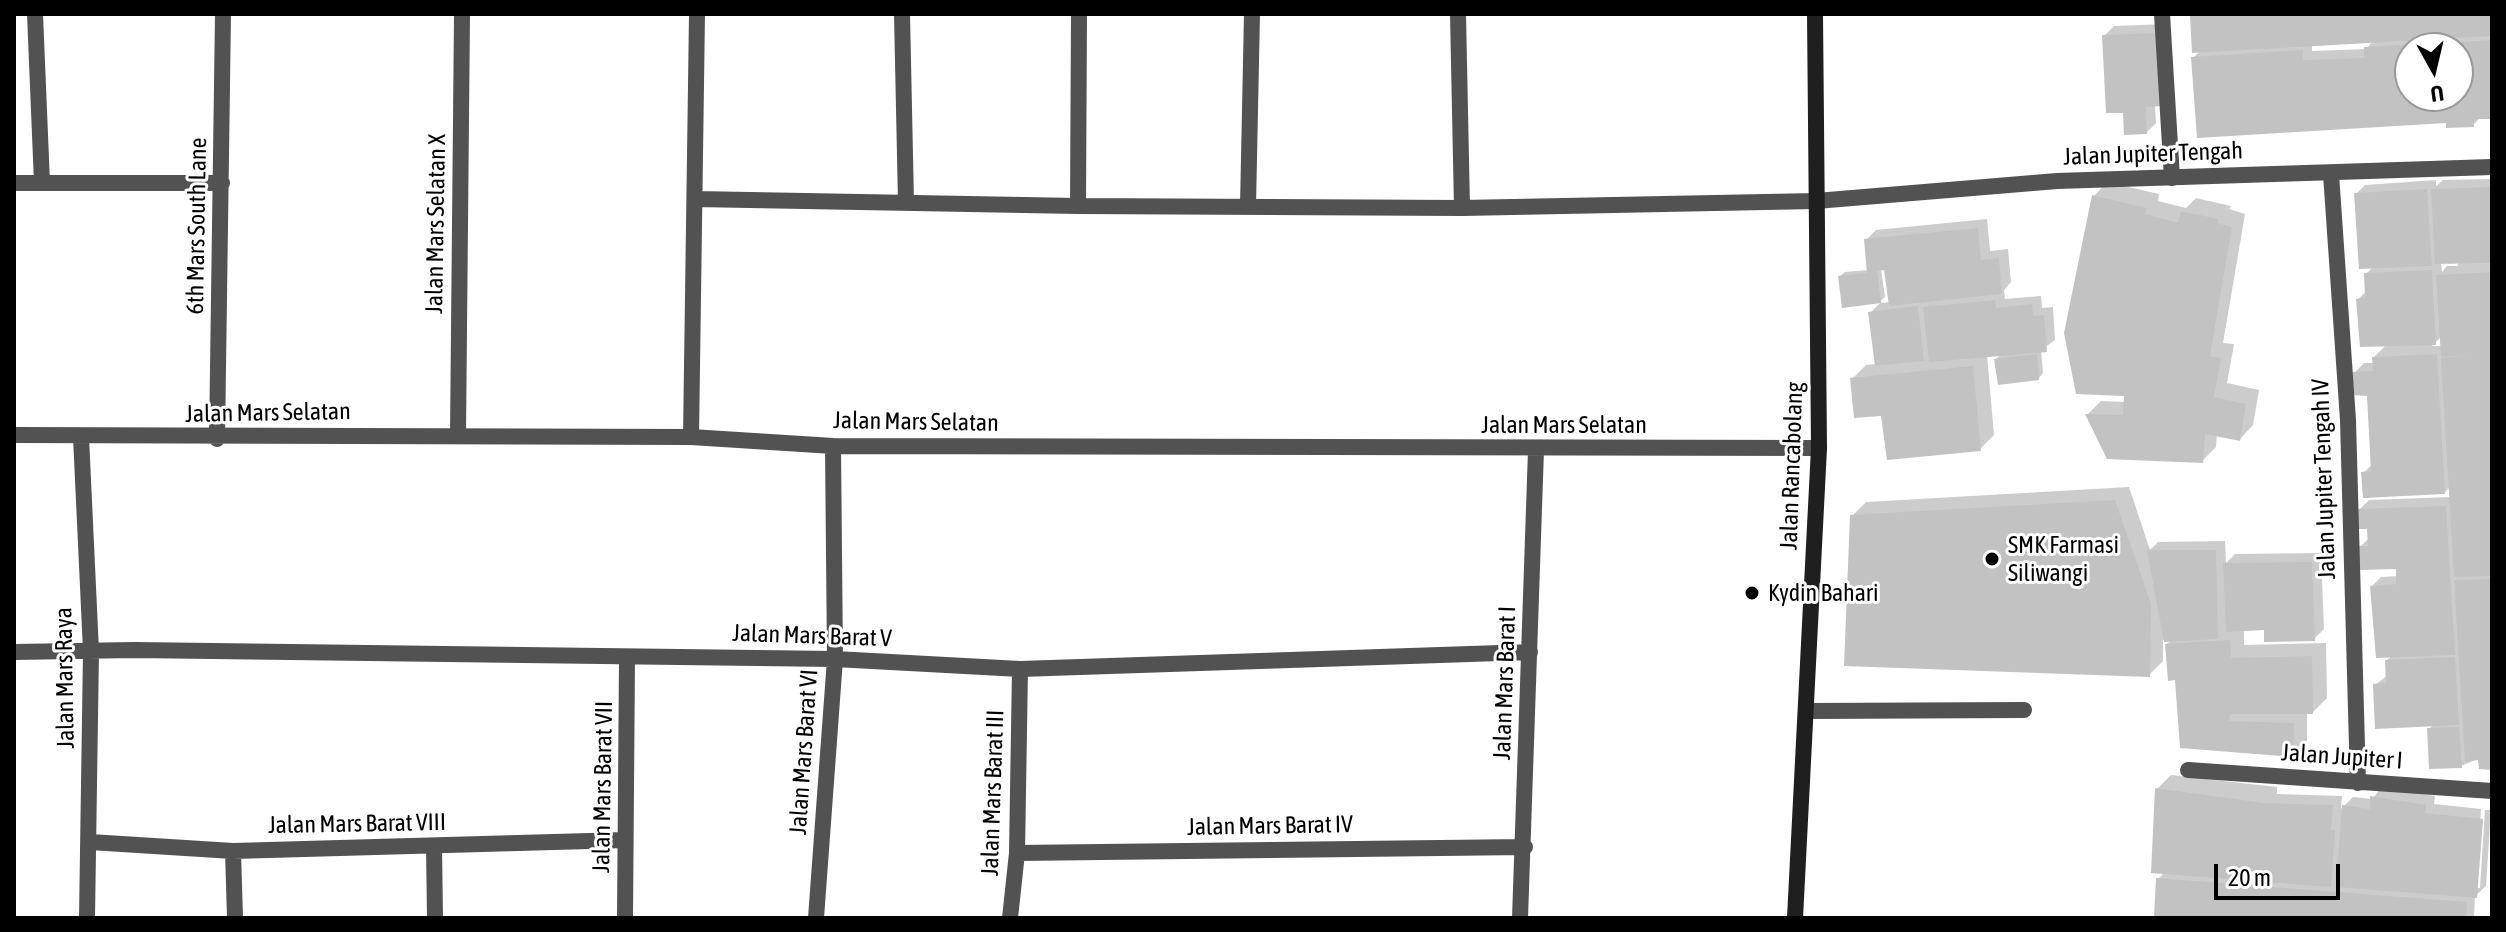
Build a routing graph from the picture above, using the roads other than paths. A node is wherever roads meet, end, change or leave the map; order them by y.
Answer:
1 (35, 14) edge
2 (223, 14) edge
3 (462, 14) edge
4 (697, 14) edge
5 (902, 14) edge
6 (1079, 14) edge
7 (1252, 14) edge
8 (1458, 14) edge
9 (1815, 14) edge
10 (2162, 14) edge
11 (2492, 167) edge
12 (2331, 174) junction
13 (2172, 178) junction
14 (14, 183) edge
15 (42, 183) junction
16 (222, 183) junction
17 (695, 199) junction
18 (1816, 201) junction
19 (906, 203) junction
20 (1078, 206) junction
21 (1248, 206) junction
22 (1462, 208) junction
23 (14, 435) edge
24 (458, 435) junction
25 (81, 437) junction
26 (691, 437) junction
27 (217, 439) junction
28 (833, 446) junction
29 (1819, 448) junction
30 (1536, 450) junction
31 (91, 651) junction
32 (14, 652) edge
33 (1530, 652) junction
34 (627, 657) junction
35 (835, 659) junction
36 (1020, 669) junction
37 (2024, 710) dead end
38 (1807, 711) junction
39 (2188, 770) dead end
40 (2358, 783) junction
41 (2492, 791) edge
42 (625, 840) junction
43 (90, 842) junction
44 (434, 846) junction
45 (1525, 847) junction
46 (233, 851) junction
47 (1017, 853) junction
48 (87, 918) edge
49 (235, 918) edge
50 (435, 918) edge
51 (625, 918) edge
52 (816, 918) edge
53 (1010, 918) edge
54 (1520, 918) edge
55 (1795, 918) edge

1 - 15 street
2 - 16 street, 6th Mars South Lane
3 - 24 street, Jalan Mars Selatan X
4 - 17 street
5 - 19 street
6 - 20 street
7 - 21 street
8 - 22 street
9 - 18 street, Jalan Rancabolang
10 - 13 street
11 - 12 street, Jalan Jupiter Tengah
12 - 13 street, Jalan Jupiter Tengah
12 - 40 street, Jalan Jupiter Tengah IV
13 - 18 street, Jalan Jupiter Tengah
14 - 15 street
15 - 16 street
16 - 27 street, 6th Mars South Lane
17 - 19 street, Jalan Jupiter Tengah
17 - 26 street
18 - 22 street, Jalan Jupiter Tengah
18 - 29 street, Jalan Rancabolang
19 - 20 street, Jalan Jupiter Tengah
20 - 21 street, Jalan Jupiter Tengah
21 - 22 street, Jalan Jupiter Tengah
23 - 25 street, Jalan Mars Selatan
24 - 26 street, Jalan Mars Selatan
24 - 27 street, Jalan Mars Selatan
25 - 27 street, Jalan Mars Selatan
25 - 31 street, Jalan Mars Raya
26 - 28 street, Jalan Mars Selatan
28 - 30 street, Jalan Mars Selatan
28 - 35 street, Jalan Mars Barat VI
29 - 30 street, Jalan Mars Selatan
29 - 38 street, Jalan Rancabolang
30 - 33 street, Jalan Mars Barat I
31 - 32 street, Jalan Mars Barat V
31 - 34 street, Jalan Mars Barat V
31 - 43 street, Jalan Mars Raya
33 - 36 street, Jalan Mars Barat V
33 - 45 street, Jalan Mars Barat I
34 - 35 street, Jalan Mars Barat V
34 - 42 street, Jalan Mars Barat VII
35 - 36 street, Jalan Mars Barat V
35 - 52 street, Jalan Mars Barat VI
36 - 47 street, Jalan Mars Barat III
37 - 38 street
38 - 55 street, Jalan Rancabolang
39 - 40 street, Jalan Jupiter I
40 - 41 street, Jalan Jupiter I
42 - 44 street, Jalan Mars Barat VIII
42 - 51 street, Jalan Mars Barat VII
43 - 46 street, Jalan Mars Barat VIII
43 - 48 street, Jalan Mars Raya
44 - 46 street, Jalan Mars Barat VIII
44 - 50 street
45 - 47 street, Jalan Mars Barat IV
45 - 54 street, Jalan Mars Barat I
46 - 49 street
47 - 53 street, Jalan Mars Barat III

